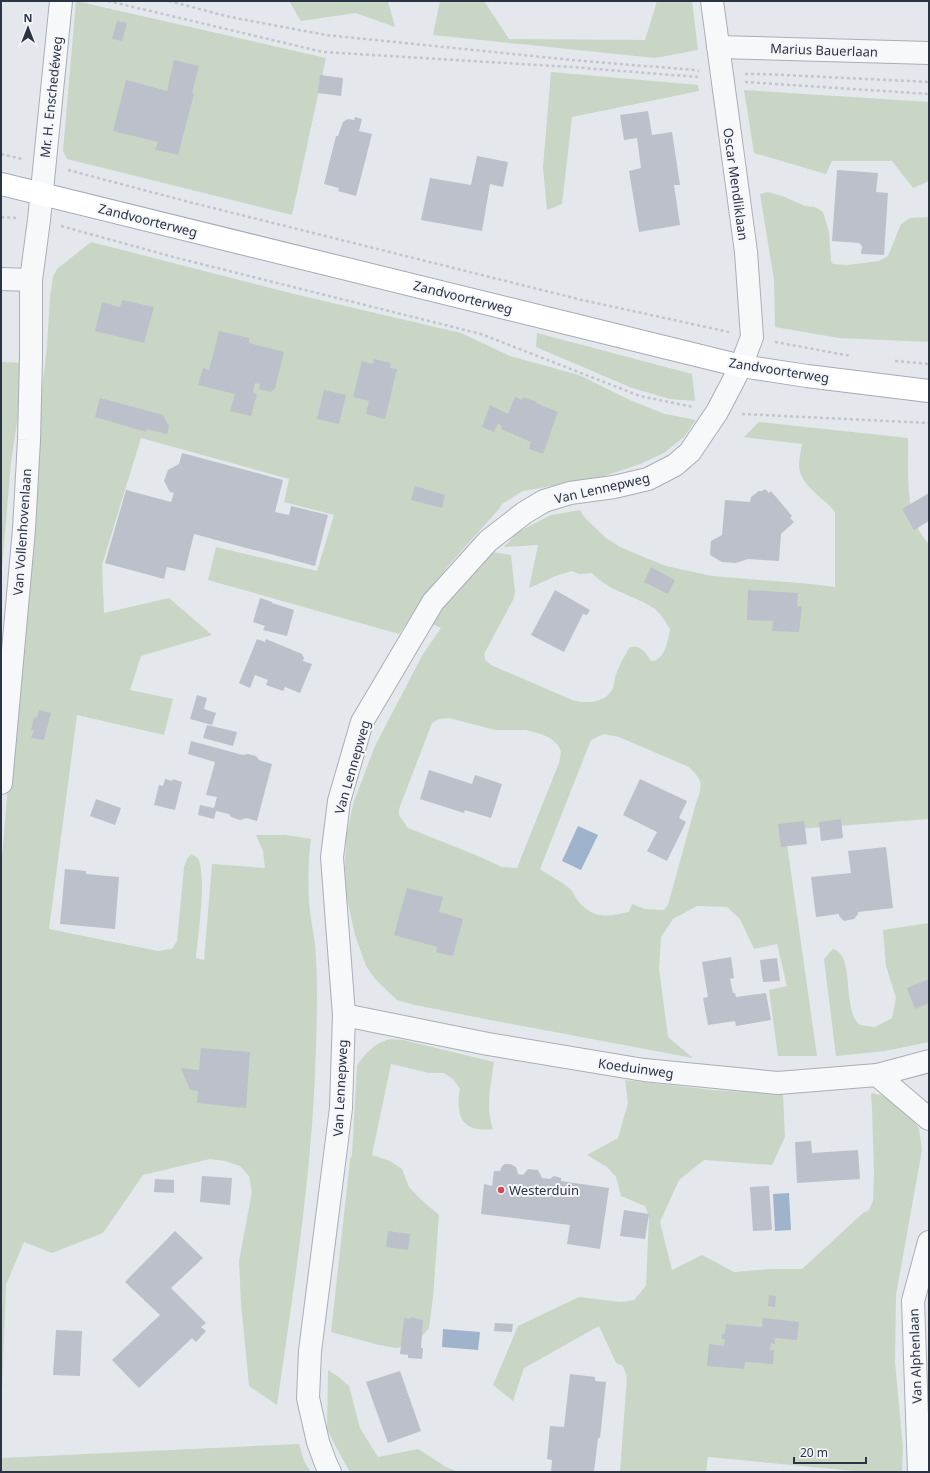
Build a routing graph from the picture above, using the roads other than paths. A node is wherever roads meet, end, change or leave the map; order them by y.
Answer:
1 (61, 1) edge
2 (712, 1) edge
3 (718, 47) junction
4 (929, 53) edge
5 (1, 184) edge
6 (42, 194) junction
7 (39, 220) joint
8 (1, 279) edge
9 (31, 280) junction
10 (741, 366) junction
11 (929, 391) edge
12 (1, 783) edge
13 (344, 1015) junction
14 (929, 1061) edge
15 (877, 1074) junction
16 (929, 1119) edge
17 (929, 1242) edge
18 (330, 1472) edge
19 (918, 1472) edge

1 - 6 street, Mr. H. Enschedéweg
2 - 3 street, Oscar Mendliklaan
3 - 4 street, Marius Bauerlaan
3 - 10 street, Oscar Mendliklaan
5 - 6 main road, Zandvoorterweg
6 - 7 street, Mr. H. Enschedéweg
6 - 10 main road, Zandvoorterweg
7 - 9 street, Van Vollenhovenlaan
8 - 9 street
9 - 12 street, Van Vollenhovenlaan
10 - 11 main road, Zandvoorterweg
10 - 13 street, Van Lennepweg
13 - 15 street, Koeduinweg
13 - 18 street, Van Lennepweg
14 - 15 street, Koeduinweg
15 - 16 street
17 - 19 street, Van Alphenlaan

